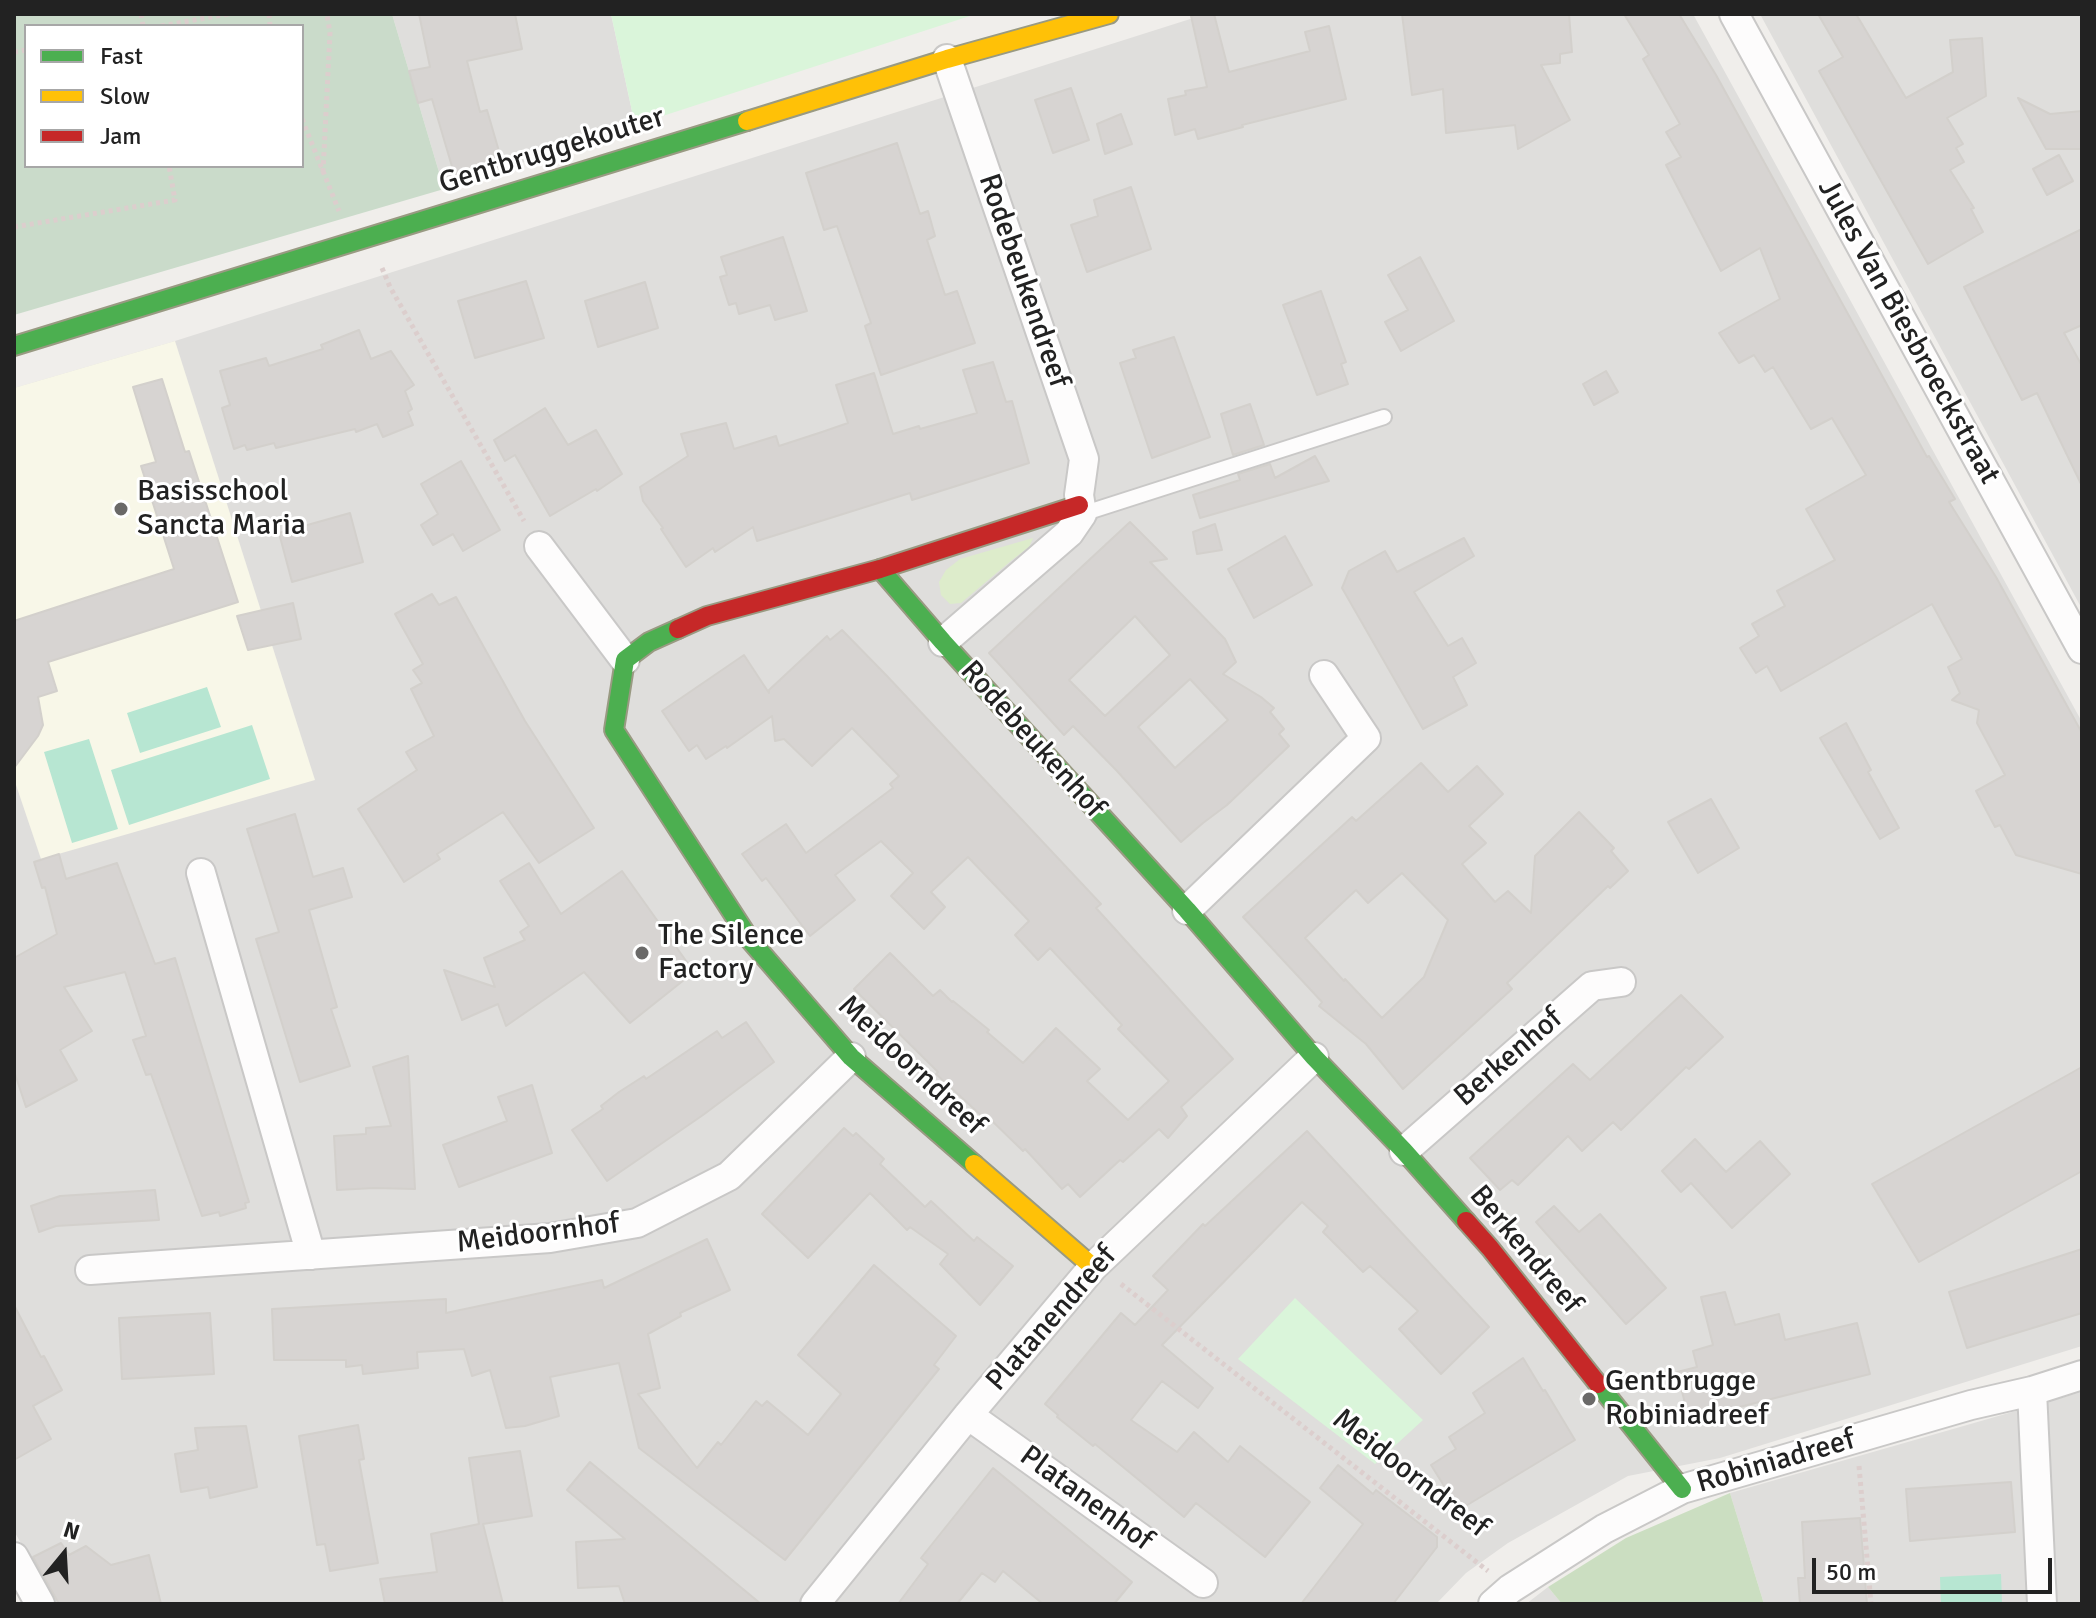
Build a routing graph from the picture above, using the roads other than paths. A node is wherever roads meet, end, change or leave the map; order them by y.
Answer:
1 (1109, 14) edge
2 (1734, 14) edge
3 (947, 59) junction
4 (14, 346) edge
5 (1384, 417) dead end
6 (1080, 510) junction
7 (539, 546) road end
8 (880, 569) junction
9 (2079, 635) edge
10 (943, 642) junction
11 (625, 660) junction
12 (1324, 675) dead end
13 (201, 873) dead end
14 (1187, 910) junction
15 (1621, 982) dead end
16 (851, 1057) junction
17 (1314, 1057) junction
18 (1404, 1151) junction
19 (311, 1255) junction
20 (1093, 1267) junction
21 (90, 1270) dead end
22 (2082, 1375) edge
23 (2032, 1391) junction
24 (968, 1415) junction
25 (1682, 1489) junction
26 (14, 1557) edge
27 (1203, 1583) dead end
28 (1502, 1596) edge
29 (40, 1604) edge
30 (815, 1604) edge
31 (2042, 1604) edge

1 - 3 street, Gentbruggekouter
2 - 9 street, Jules Van Biesbroeckstraat
3 - 4 street, Gentbruggekouter
3 - 6 street, Rodebeukendreef
5 - 6 lane
6 - 8 street
6 - 10 street
7 - 11 street
8 - 10 street, Rodebeukenhof
8 - 11 street
10 - 14 street, Rodebeukenhof
11 - 16 street, Meidoorndreef
12 - 14 street
13 - 19 street
14 - 17 street, Rodebeukenhof
15 - 18 street, Berkenhof
16 - 19 street, Meidoornhof
16 - 20 street, Meidoorndreef
17 - 18 street, Berkendreef
17 - 20 street, Platanendreef
18 - 25 street, Berkendreef
19 - 21 street, Meidoornhof
20 - 24 street, Platanendreef
22 - 23 street, Robiniadreef
23 - 25 street, Robiniadreef
23 - 31 street
24 - 27 street, Platanenhof
24 - 30 street, Platanendreef
25 - 28 street, Robiniadreef
26 - 29 street

